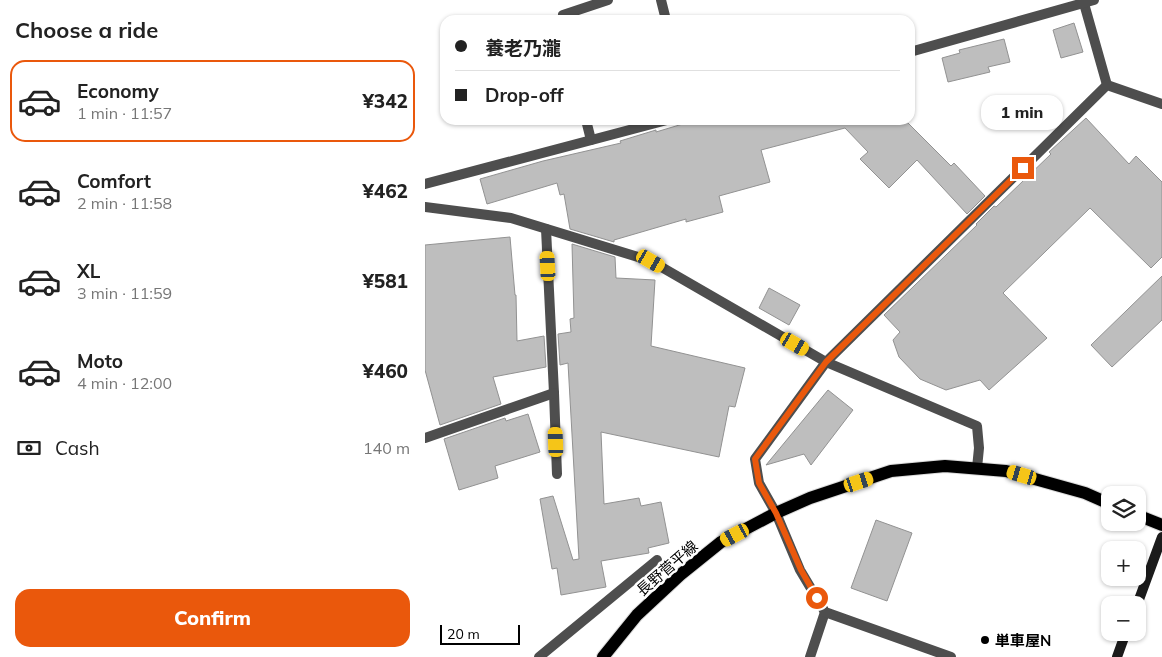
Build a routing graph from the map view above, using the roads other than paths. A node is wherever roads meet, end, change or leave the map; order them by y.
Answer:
1 (608, 0) edge
2 (661, 0) edge
3 (1094, 0) edge
4 (1083, 2) edge
5 (563, 15) edge
6 (665, 15) edge
7 (915, 51) edge
8 (1107, 85) junction
9 (1162, 104) edge
10 (587, 125) edge
11 (648, 125) edge
12 (591, 140) junction
13 (425, 184) edge
14 (425, 207) edge
15 (546, 229) junction
16 (826, 362) junction
17 (554, 393) junction
18 (425, 438) edge
19 (977, 468) junction
20 (557, 474) dead end
21 (1101, 500) edge
22 (776, 513) junction
23 (1146, 519) edge
24 (1162, 525) edge
25 (1162, 537) edge
26 (657, 560) dead end
27 (1140, 596) edge
28 (825, 612) junction
29 (1123, 641) edge
30 (539, 657) edge
31 (603, 657) edge
32 (810, 657) edge
33 (951, 657) edge
34 (1117, 657) edge

1 - 5 street
2 - 6 street
3 - 4 street
4 - 7 street
4 - 8 street
8 - 9 street
8 - 16 street
10 - 12 street
11 - 12 street
12 - 13 street
14 - 15 street
15 - 16 street
15 - 17 street
16 - 19 street
16 - 22 street
17 - 18 street
17 - 20 street
19 - 21 main road, 長野菅平線
19 - 22 main road, 長野菅平線
22 - 28 street
22 - 31 main road, 長野菅平線
23 - 24 main road
25 - 27 main road
26 - 30 street
28 - 32 street
28 - 33 street
29 - 34 main road

